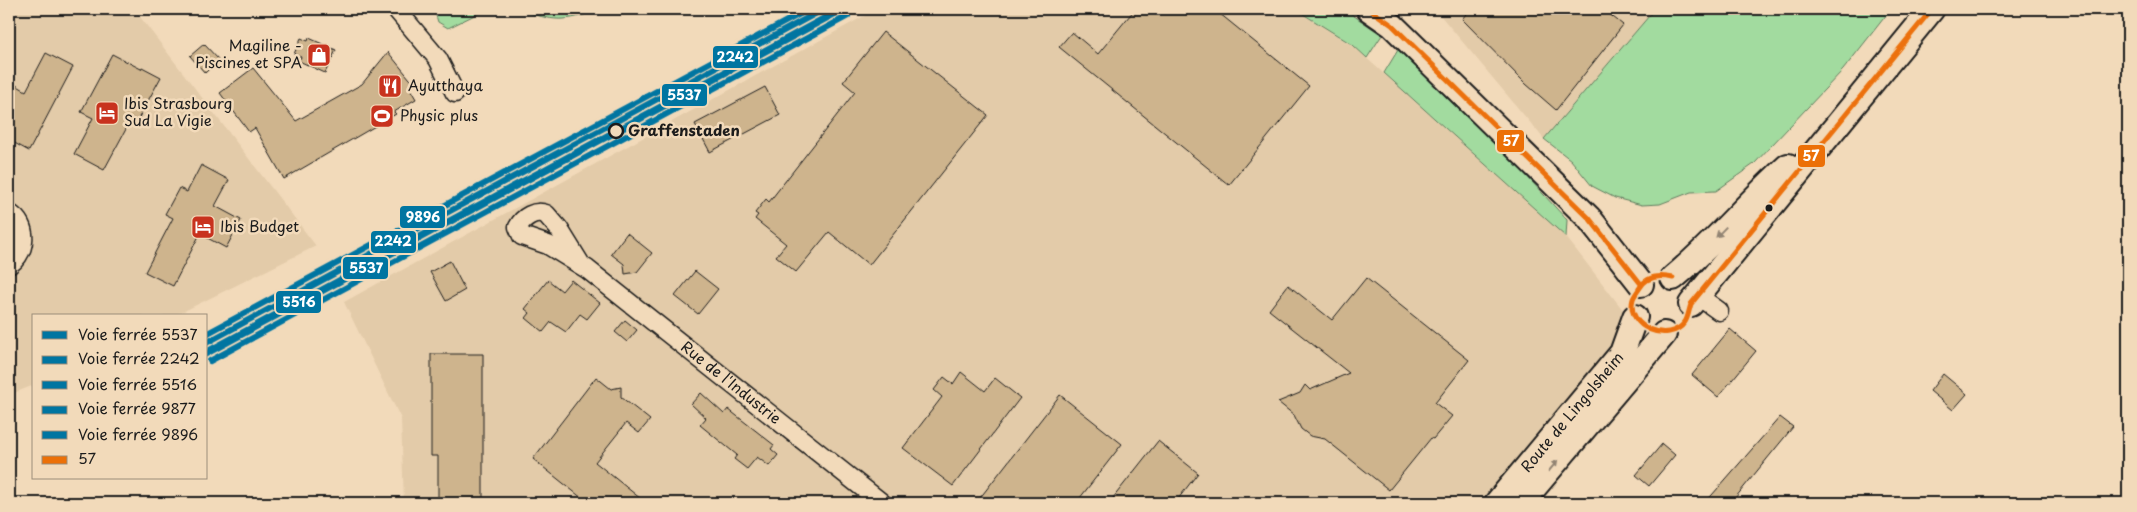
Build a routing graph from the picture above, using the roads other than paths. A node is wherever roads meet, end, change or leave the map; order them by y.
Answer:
1 (396, 9) edge
2 (1369, 9) edge
3 (1922, 9) edge
4 (1932, 9) edge
5 (455, 93) dead end
6 (9, 213) edge
7 (580, 263) dead end
8 (9, 265) edge
9 (1673, 278) junction
10 (1641, 284) junction
11 (1694, 300) junction
12 (1719, 311) dead end
13 (1635, 317) junction
14 (1664, 334) junction
15 (882, 503) edge
16 (1497, 503) edge
17 (1521, 503) edge

1 - 5 street
2 - 10 main road
3 -> 9 main road
4 - 11 main road
6 - 8 street
7 - 15 street, Rue de l'Industrie
9 - 10 main road
9 - 11 main road
10 - 13 main road
11 - 12 street
11 - 14 main road
13 - 14 main road
13 - 16 main road, Route de Lingolsheim
17 -> 14 main road, Route de Lingolsheim

